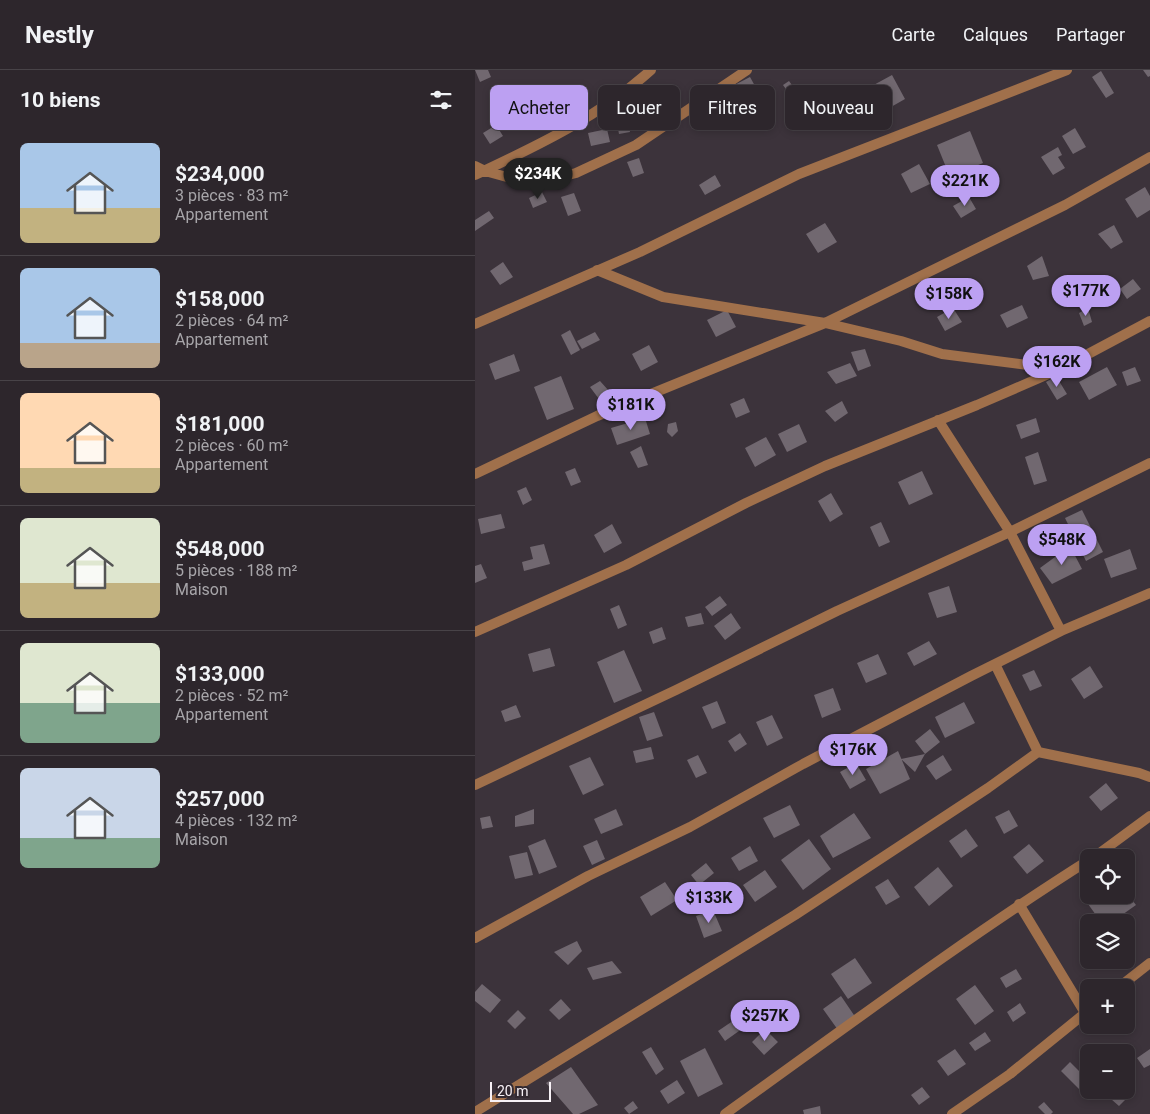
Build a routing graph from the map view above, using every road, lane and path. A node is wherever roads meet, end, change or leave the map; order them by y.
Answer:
1 (651, 70) edge
2 (747, 70) edge
3 (1067, 70) edge
4 (1150, 158) edge
5 (478, 170) edge
6 (597, 270) junction
7 (1150, 321) edge
8 (825, 323) junction
9 (475, 324) edge
10 (1060, 369) junction
11 (938, 420) junction
12 (1150, 463) edge
13 (475, 474) edge
14 (1010, 532) junction
15 (1150, 593) edge
16 (1061, 631) junction
17 (475, 632) edge
18 (995, 664) junction
19 (1038, 752) junction
20 (1150, 777) edge
21 (475, 785) edge
22 (1150, 816) edge
23 (1105, 849) edge
24 (1080, 866) edge
25 (1019, 904) junction
26 (475, 938) edge
27 (1150, 963) edge
28 (1130, 979) edge
29 (1080, 1000) edge
30 (1080, 1017) edge
31 (475, 1112) edge
32 (725, 1114) edge
33 (953, 1114) edge

1 - 5 street
2 - 5 street
3 - 6 street
4 - 8 street
6 - 8 street
6 - 9 street
7 - 10 street
8 - 10 street
8 - 13 street
10 - 11 street
11 - 14 street
11 - 17 street
12 - 14 street
14 - 16 street
14 - 21 street
15 - 16 street
16 - 18 street
18 - 19 street
18 - 26 street
19 - 20 street
19 - 31 street
22 - 23 street
24 - 25 street
25 - 29 street
25 - 32 street
27 - 28 street
30 - 33 street

